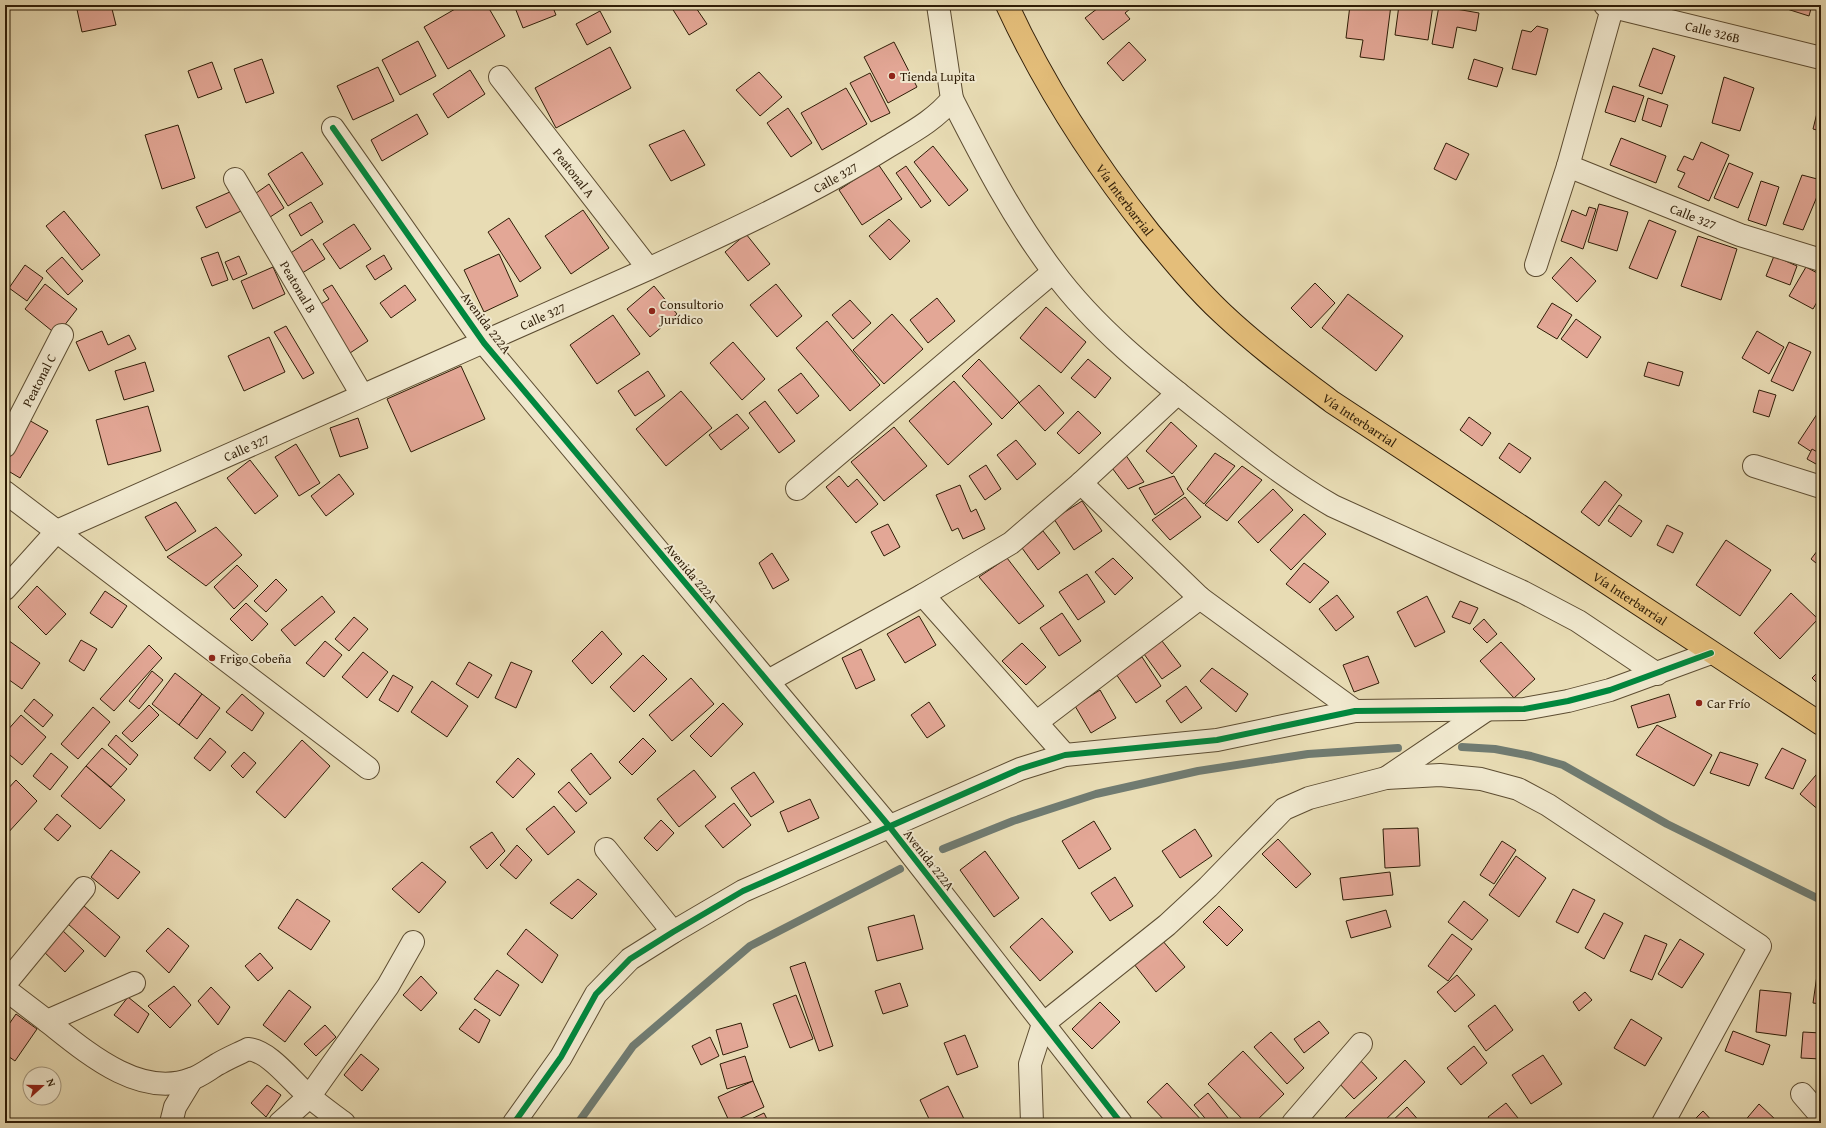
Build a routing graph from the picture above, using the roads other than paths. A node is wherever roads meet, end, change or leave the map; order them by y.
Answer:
1 (938, 5) edge
2 (1007, 5) edge
3 (1610, 6) edge
4 (1821, 58) edge
5 (500, 76) dead end
6 (952, 99) junction
7 (333, 128) dead end
8 (1568, 166) junction
9 (235, 179) dead end
10 (1821, 260) edge
11 (1536, 265) dead end
12 (648, 268) junction
13 (1053, 272) junction
14 (62, 335) dead end
15 (484, 343) junction
16 (1178, 393) junction
17 (362, 395) junction
18 (5, 446) edge
19 (1754, 466) dead end
20 (1081, 483) junction
21 (1821, 487) edge
22 (797, 489) dead end
23 (5, 492) edge
24 (57, 531) junction
25 (5, 589) edge
26 (923, 595) junction
27 (1200, 598) junction
28 (1711, 653) junction
29 (1657, 674) junction
30 (768, 681) junction
31 (1354, 711) junction
32 (1485, 711) junction
33 (1037, 722) junction
34 (1821, 724) edge
35 (1065, 755) junction
36 (368, 768) dead end
37 (1386, 778) junction
38 (889, 826) junction
39 (606, 849) dead end
40 (84, 888) dead end
41 (673, 932) junction
42 (413, 942) dead end
43 (134, 983) dead end
44 (5, 984) edge
45 (5, 989) edge
46 (48, 1021) junction
47 (1043, 1024) junction
48 (1361, 1044) dead end
49 (192, 1079) junction
50 (1802, 1094) dead end
51 (309, 1096) junction
52 (1821, 1116) edge
53 (170, 1123) edge
54 (280, 1123) edge
55 (344, 1123) edge
56 (514, 1123) edge
57 (1032, 1123) edge
58 (1121, 1123) edge
59 (1293, 1123) edge
60 (1663, 1123) edge

1 - 6 street
2 - 28 main road, Vía Interbarrial
3 - 4 street, Calle 326B
3 - 8 street
5 - 12 street, Peatonal A
6 - 12 street, Calle 327
6 - 13 street
7 - 15 street, Avenida 222A
8 - 10 street, Calle 327
8 - 11 street
9 - 17 street, Peatonal B
12 - 15 street, Calle 327
13 - 16 street
13 - 22 street
14 - 18 street, Peatonal C
15 - 17 street, Calle 327
15 - 30 street, Avenida 222A
16 - 20 street
16 - 29 street
17 - 24 street, Calle 327
19 - 21 street
20 - 26 street
20 - 27 street
23 - 24 street
24 - 25 street, Calle 327
24 - 36 street
26 - 30 street
26 - 33 street
27 - 31 street
27 - 33 street
28 - 29 street
28 - 34 main road, Vía Interbarrial
29 - 32 street
30 - 38 street, Avenida 222A
31 - 32 street
31 - 35 street
32 - 37 street
33 - 35 street
35 - 38 street
37 - 47 street
37 - 60 street
38 - 41 street
38 - 47 street, Avenida 222A
39 - 41 street
40 - 44 street
41 - 56 street
42 - 51 street
43 - 46 street
45 - 46 street
46 - 49 street
47 - 57 street
47 - 58 street, Avenida 222A
48 - 59 street
49 - 51 street
49 - 53 street
50 - 52 street
51 - 54 street
51 - 55 street

